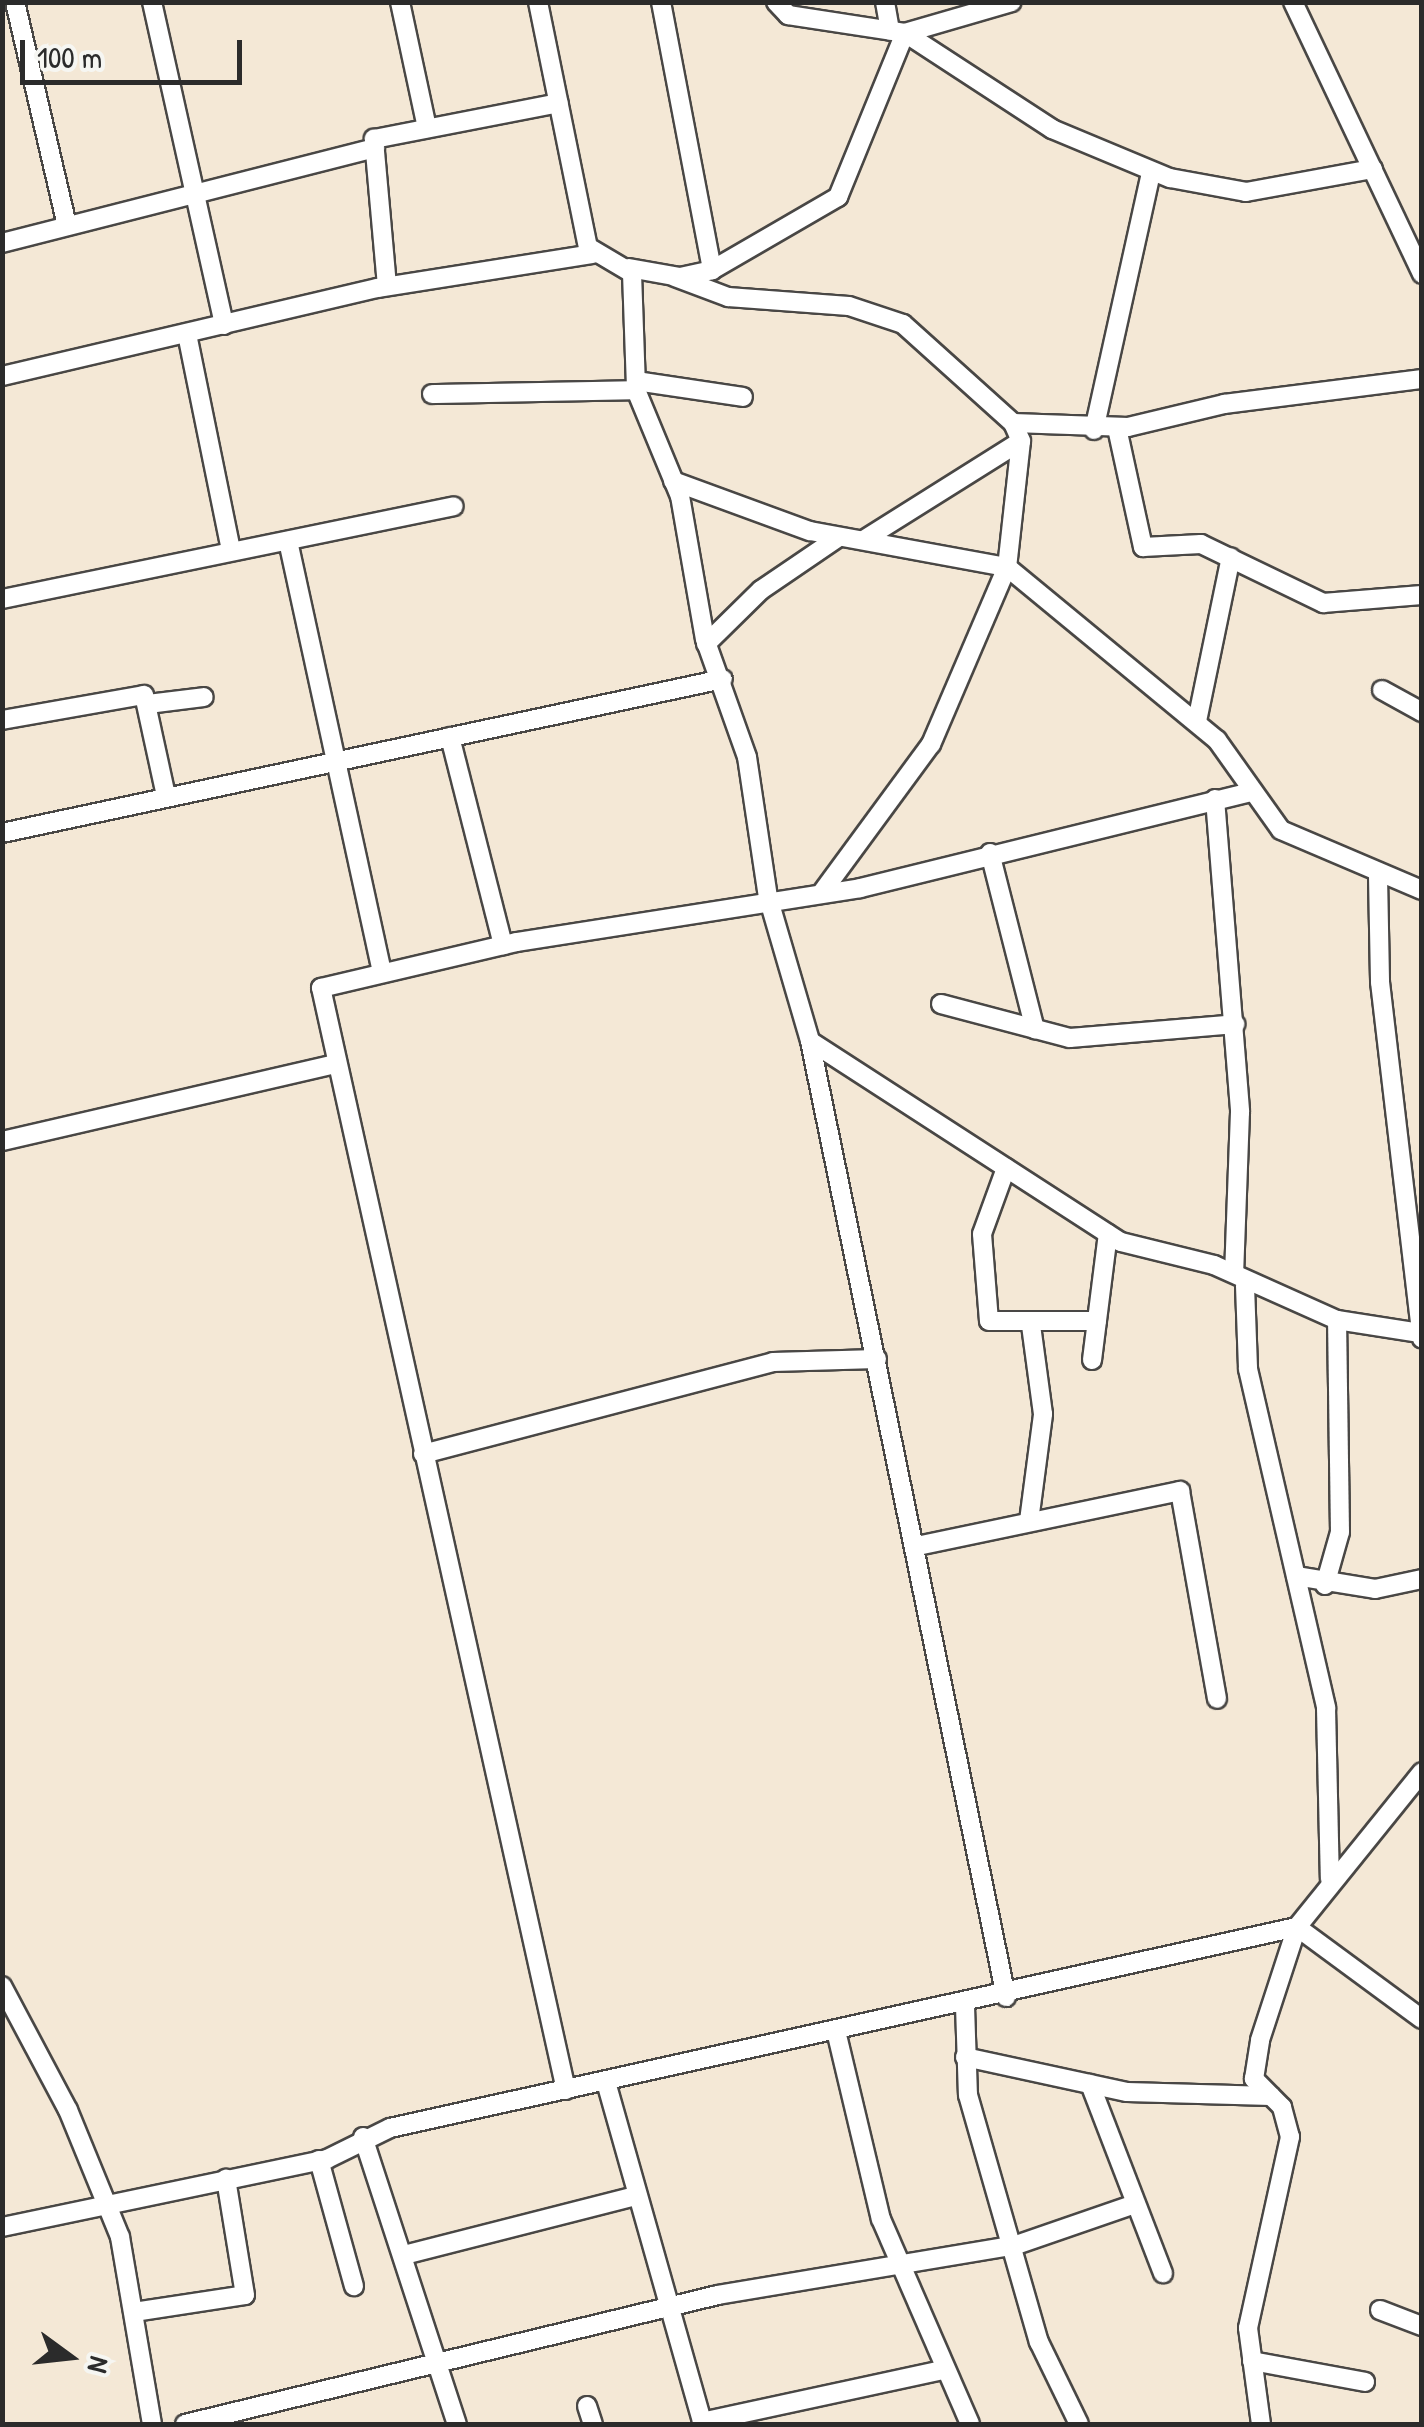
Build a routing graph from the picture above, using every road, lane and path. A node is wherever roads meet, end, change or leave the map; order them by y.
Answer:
1 (15, 2) edge
2 (152, 2) edge
3 (400, 2) edge
4 (538, 2) edge
5 (661, 2) edge
6 (776, 2) edge
7 (885, 2) edge
8 (1012, 2) edge
9 (1293, 2) edge
10 (897, 32) junction
11 (559, 102) junction
12 (426, 128) junction
13 (374, 148) junction
14 (1373, 169) junction
15 (1151, 172) junction
16 (191, 193) junction
17 (68, 226) junction
18 (2, 244) edge
19 (592, 254) junction
20 (629, 268) junction
21 (712, 270) junction
22 (1422, 274) edge
23 (675, 277) junction
24 (386, 286) junction
25 (224, 325) junction
26 (187, 334) junction
27 (2, 376) edge
28 (1422, 379) edge
29 (636, 386) junction
30 (432, 394) dead end
31 (742, 398) dead end
32 (1013, 423) junction
33 (1117, 428) junction
34 (1094, 430) junction
35 (1021, 441) junction
36 (673, 481) junction
37 (454, 506) dead end
38 (838, 537) junction
39 (865, 540) junction
40 (288, 541) junction
41 (230, 551) junction
42 (1231, 557) junction
43 (1007, 566) junction
44 (1422, 595) edge
45 (2, 599) edge
46 (706, 644) junction
47 (724, 679) junction
48 (1382, 690) dead end
49 (204, 697) dead end
50 (148, 704) junction
51 (1422, 712) edge
52 (2, 720) edge
53 (1197, 721) junction
54 (450, 737) junction
55 (332, 762) junction
56 (1250, 792) junction
57 (166, 796) junction
58 (1215, 799) junction
59 (2, 834) edge
60 (990, 853) junction
61 (1378, 876) junction
62 (823, 890) junction
63 (1422, 890) edge
64 (768, 897) junction
65 (502, 945) junction
66 (382, 973) junction
67 (941, 1004) dead end
68 (1235, 1024) junction
69 (1035, 1029) junction
70 (810, 1041) junction
71 (334, 1064) junction
72 (2, 1141) edge
73 (1006, 1168) junction
74 (1108, 1234) junction
75 (1240, 1280) junction
76 (1337, 1320) junction
77 (1097, 1321) junction
78 (1030, 1326) junction
79 (1421, 1336) edge
80 (877, 1359) junction
81 (1092, 1360) dead end
82 (423, 1454) junction
83 (1029, 1521) junction
84 (917, 1546) junction
85 (1296, 1576) junction
86 (1422, 1579) edge
87 (1326, 1585) junction
88 (1217, 1699) dead end
89 (1422, 1772) edge
90 (1330, 1879) junction
91 (1297, 1927) junction
92 (2, 1986) edge
93 (1006, 1997) junction
94 (964, 2006) junction
95 (1422, 2019) edge
96 (837, 2035) junction
97 (966, 2058) junction
98 (606, 2082) junction
99 (1090, 2084) junction
100 (566, 2090) junction
101 (1271, 2096) junction
102 (363, 2137) junction
103 (319, 2160) junction
104 (226, 2178) junction
105 (636, 2196) junction
106 (108, 2204) junction
107 (1135, 2204) junction
108 (2, 2227) edge
109 (1016, 2245) junction
110 (404, 2255) junction
111 (899, 2260) junction
112 (1163, 2273) dead end
113 (354, 2286) dead end
114 (665, 2310) junction
115 (1380, 2310) dead end
116 (134, 2312) junction
117 (1422, 2326) edge
118 (439, 2362) junction
119 (1252, 2362) junction
120 (942, 2370) junction
121 (1365, 2382) dead end
122 (262, 2415) edge
123 (702, 2423) edge
124 (152, 2424) edge
125 (185, 2424) edge
126 (457, 2424) edge
127 (970, 2424) edge
128 (1078, 2424) edge
129 (1261, 2424) edge

1 - 17 street
2 - 16 street
3 - 12 street
4 - 11 street
5 - 21 street
6 - 10 street
7 - 10 street
8 - 10 street
9 - 14 street
10 - 15 street
10 - 21 street
11 - 12 street
11 - 19 street
12 - 13 street
13 - 16 street
13 - 24 street
14 - 15 street
14 - 22 street
15 - 34 street
16 - 17 street
16 - 25 street
17 - 18 street
19 - 20 street
19 - 24 street
20 - 23 street
20 - 29 street
21 - 23 street
23 - 32 street
24 - 25 street
25 - 26 street
26 - 27 street
26 - 41 street
28 - 33 street
29 - 30 street
29 - 31 street
29 - 36 street
32 - 34 street
32 - 35 street
33 - 34 street
33 - 42 street
35 - 39 street
35 - 43 street
36 - 38 street
36 - 46 street
37 - 40 street
38 - 39 street
38 - 46 street
39 - 43 street
40 - 41 street
40 - 55 street
41 - 45 street
42 - 44 street
42 - 53 street
43 - 53 street
43 - 62 street
46 - 47 street
47 - 54 street
47 - 64 street
48 - 51 street
49 - 50 street
50 - 52 street
50 - 57 street
53 - 56 street
54 - 55 street
54 - 65 street
55 - 57 street
55 - 66 street
56 - 58 street
56 - 61 street
57 - 59 street
58 - 60 street
58 - 68 street
60 - 62 street
60 - 69 street
61 - 63 street
61 - 79 street
62 - 64 street
64 - 65 street
64 - 70 street
65 - 66 street
66 - 71 street
67 - 69 street
68 - 69 street
68 - 75 street
70 - 73 street
70 - 80 street
71 - 72 street
71 - 82 street
73 - 74 street
73 - 78 street
74 - 75 street
74 - 77 street
75 - 76 street
75 - 85 street
76 - 79 street
76 - 87 street
77 - 78 street
77 - 81 street
78 - 83 street
80 - 82 street
80 - 84 street
82 - 100 street
83 - 84 street
83 - 88 street
84 - 93 street
85 - 87 street
85 - 90 street
86 - 87 street
89 - 90 street
90 - 91 street
91 - 93 street
91 - 95 street
91 - 101 street
92 - 106 street
93 - 94 street
94 - 96 street
94 - 97 street
96 - 98 street
96 - 111 street
97 - 99 street
97 - 109 street
98 - 100 street
98 - 105 street
99 - 101 street
99 - 107 street
100 - 102 street
101 - 119 street
102 - 103 street
102 - 110 street
103 - 104 street
103 - 113 street
104 - 106 street
104 - 116 street
105 - 110 street
105 - 114 street
106 - 108 street
106 - 116 street
107 - 109 street
107 - 112 street
109 - 111 street
109 - 128 street
110 - 118 street
111 - 114 street
111 - 120 street
114 - 118 street
114 - 123 street
115 - 117 street
116 - 124 street
118 - 122 street
118 - 126 street
119 - 121 street
119 - 129 street
120 - 123 street
120 - 127 street
122 - 125 street

